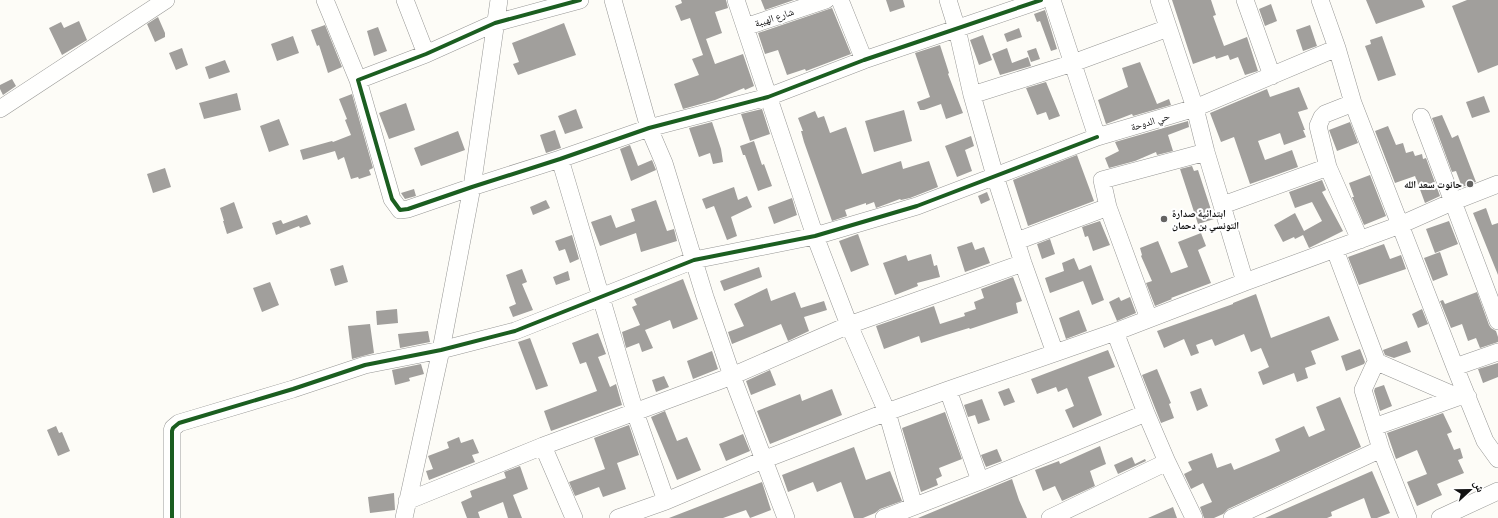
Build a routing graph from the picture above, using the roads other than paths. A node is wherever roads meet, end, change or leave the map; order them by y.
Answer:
1 (166, 0) edge
2 (325, 0) edge
3 (405, 0) edge
4 (499, 0) edge
5 (580, 0) edge
6 (613, 0) edge
7 (736, 0) edge
8 (826, 0) edge
9 (840, 0) edge
10 (948, 0) edge
11 (1041, 0) edge
12 (1052, 0) edge
13 (1159, 0) edge
14 (1246, 0) edge
15 (1320, 0) edge
16 (495, 23) junction
17 (745, 27) junction
18 (1168, 28) junction
19 (957, 29) junction
20 (1337, 48) junction
21 (426, 54) junction
22 (864, 60) junction
23 (1073, 63) junction
24 (1272, 76) junction
25 (358, 80) junction
26 (972, 95) junction
27 (768, 97) junction
28 (1353, 103) junction
29 (1195, 108) junction
30 (0, 109) edge
31 (1421, 117) dead end
32 (649, 128) junction
33 (1097, 137) junction
34 (1206, 152) junction
35 (560, 159) junction
36 (1328, 167) junction
37 (995, 176) junction
38 (1498, 184) edge
39 (472, 187) junction
40 (1452, 202) junction
41 (1223, 205) junction
42 (1108, 207) junction
43 (1400, 225) junction
44 (815, 236) junction
45 (1360, 240) junction
46 (1017, 241) junction
47 (1335, 250) junction
48 (694, 260) junction
49 (1023, 263) junction
50 (1245, 282) junction
51 (601, 297) junction
52 (1149, 319) junction
53 (1498, 321) edge
54 (849, 325) junction
55 (1115, 332) junction
56 (441, 350) junction
57 (1498, 352) edge
58 (1055, 353) junction
59 (1377, 362) junction
60 (1455, 367) junction
61 (732, 376) junction
62 (948, 390) junction
63 (1463, 397) junction
64 (635, 412) junction
65 (887, 412) junction
66 (1146, 413) junction
67 (1374, 427) junction
68 (1492, 438) edge
69 (543, 446) junction
70 (1381, 449) junction
71 (1498, 459) edge
72 (763, 460) junction
73 (1167, 462) junction
74 (980, 481) junction
75 (1498, 491) edge
76 (407, 501) junction
77 (666, 501) junction
78 (914, 506) junction
79 (172, 518) edge
80 (404, 518) edge
81 (574, 518) edge
82 (618, 518) edge
83 (786, 518) edge
84 (884, 518) edge
85 (1050, 518) edge
86 (1194, 518) edge
87 (1232, 518) edge
88 (1408, 518) edge
89 (1440, 518) edge

1 - 30 street
2 - 25 street
3 - 21 street
4 - 16 street
5 - 16 street
6 - 32 street
7 - 17 street
8 - 17 street, شارع الهيبة
9 - 22 street
10 - 19 street
11 - 19 street
12 - 23 street
13 - 18 street
14 - 24 street
15 - 20 street
16 - 21 street
16 - 39 street
17 - 27 street
18 - 23 street
18 - 29 street
19 - 22 street
19 - 26 street
20 - 24 street, حي الدوحة
20 - 28 street
21 - 25 street
22 - 27 street
23 - 26 street
23 - 33 street
24 - 29 street, حي الدوحة
25 - 39 street
26 - 37 street
27 - 32 street
27 - 44 street
28 - 36 street
28 - 43 street
29 - 33 street, حي الدوحة
29 - 34 street
31 - 40 street
32 - 35 street
32 - 48 street
33 - 37 street, حي الدوحة
34 - 41 street
34 - 42 street
35 - 39 street
35 - 51 street
36 - 41 street
36 - 45 street
37 - 44 street, حي الدوحة
37 - 46 street
38 - 40 street
39 - 56 street
40 - 43 street
40 - 53 street
41 - 50 street
42 - 46 street
42 - 52 street
43 - 45 street
43 - 60 street
44 - 48 street, حي الدوحة
44 - 54 street
45 - 47 street
46 - 49 street
47 - 50 street
47 - 59 street
48 - 51 street, حي الدوحة
48 - 61 street
49 - 54 street
49 - 58 street
50 - 52 street
51 - 56 street, حي الدوحة
51 - 64 street
52 - 55 street
54 - 61 street
54 - 65 street
55 - 58 street
55 - 66 street
56 - 76 street
56 - 79 street, حي الدوحة
57 - 60 street
58 - 62 street
59 - 63 street
59 - 67 street
60 - 63 street
61 - 64 street
61 - 72 street
62 - 65 street
62 - 74 street
63 - 67 street
63 - 68 street
64 - 69 street
64 - 77 street
65 - 72 street
65 - 78 street
66 - 73 street
66 - 74 street
67 - 70 street
68 - 71 street
69 - 76 street
69 - 81 street
70 - 87 street
70 - 88 street
72 - 77 street
72 - 83 street
73 - 85 street
73 - 86 street
74 - 78 street
75 - 89 street
76 - 80 street
77 - 82 street
78 - 84 street

